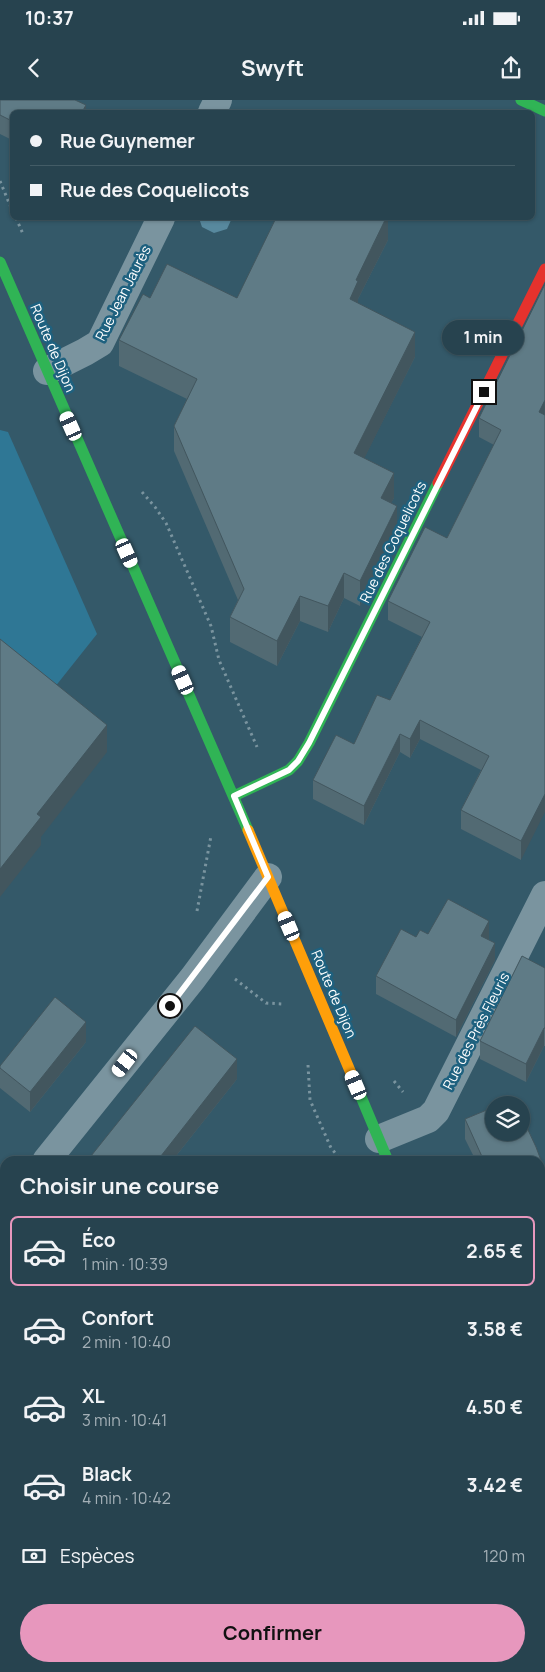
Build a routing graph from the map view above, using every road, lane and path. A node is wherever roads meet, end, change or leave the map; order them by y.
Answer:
1 (521, 100) edge
2 (545, 110) edge
3 (0, 181) edge
4 (10, 205) edge
5 (160, 220) edge
6 (0, 262) edge
7 (545, 269) edge
8 (47, 371) junction
9 (234, 796) junction
10 (268, 877) junction
11 (545, 895) edge
12 (308, 1063) dead end
13 (384, 1150) edge
14 (50, 1156) edge
15 (338, 1156) edge

1 - 2 main road
3 - 4 path
5 - 8 street, Rue Jean Jaurès
6 - 8 main road, Route de Dijon
7 - 9 main road, Rue des Coquelicots
8 - 9 main road, Route de Dijon
9 - 10 main road, Route de Dijon
10 - 13 main road, Route de Dijon
10 - 14 street
11 - 13 street, Rue des Près Fleuris
12 - 15 path

